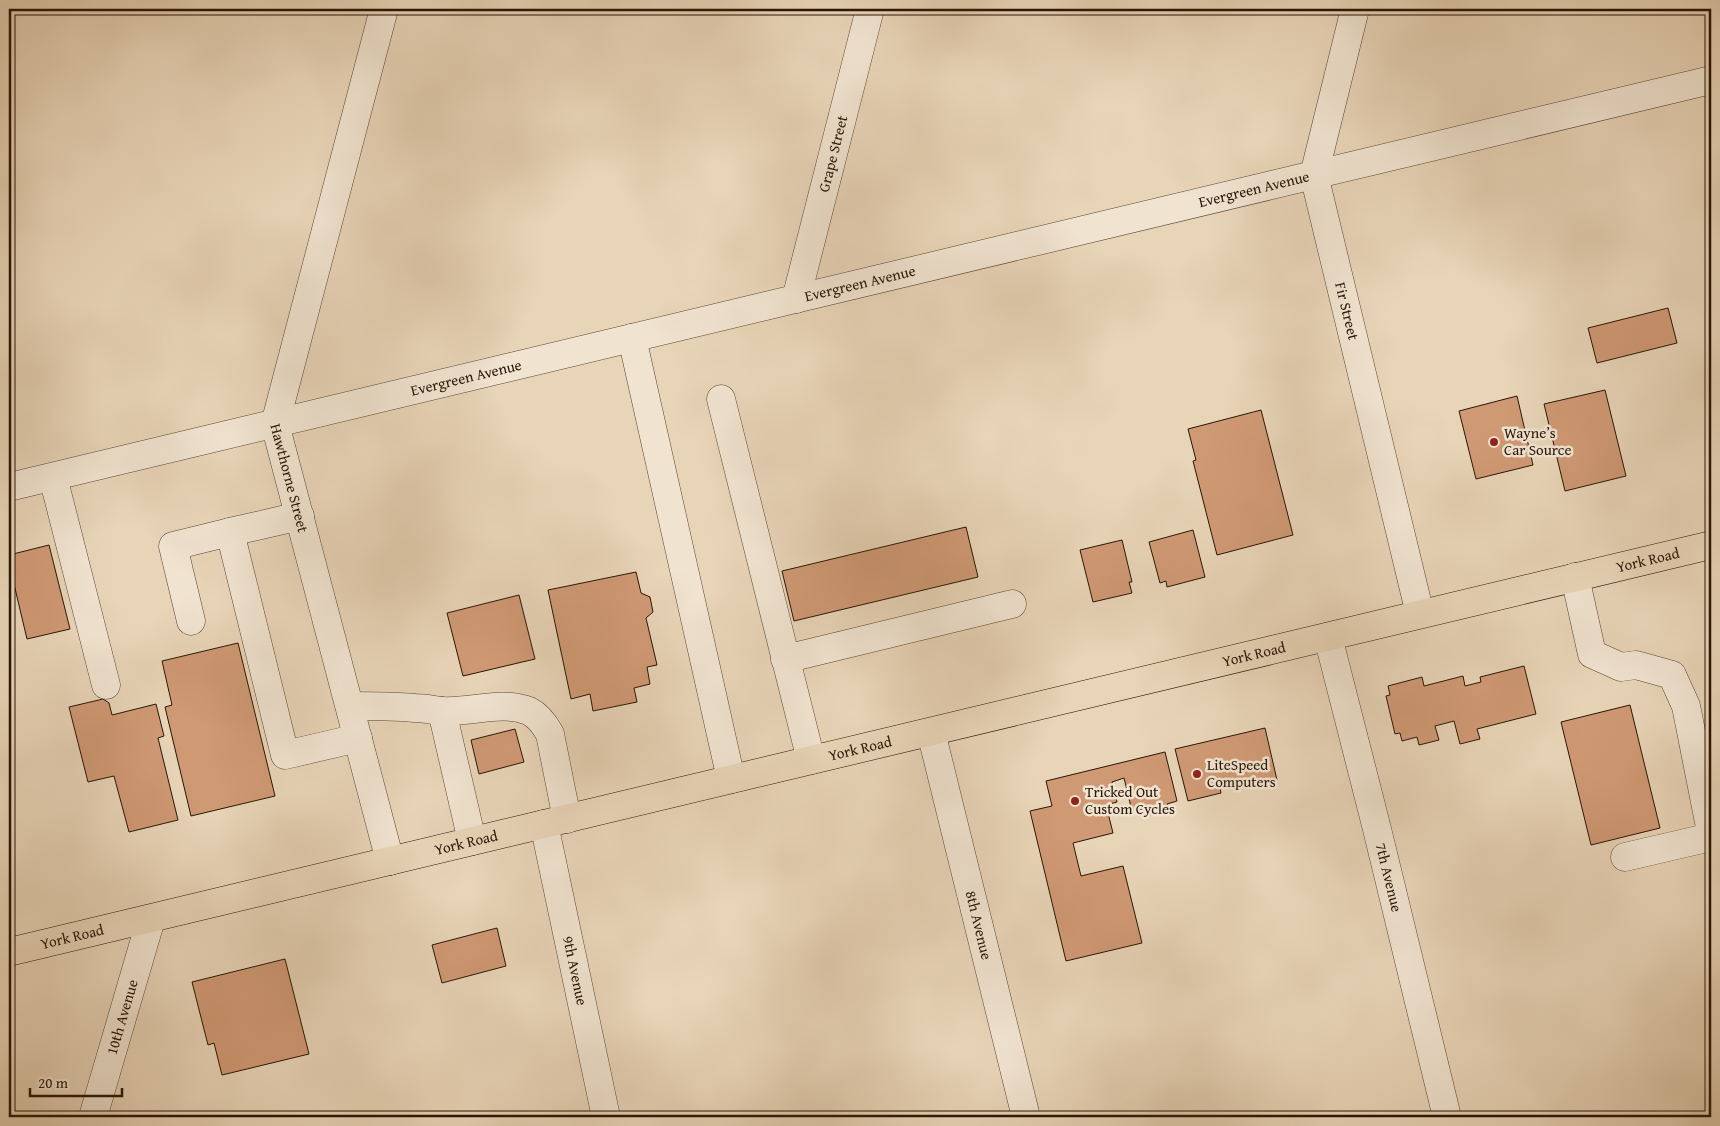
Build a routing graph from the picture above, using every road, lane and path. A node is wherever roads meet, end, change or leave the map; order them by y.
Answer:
1 (384, 9) edge
2 (870, 9) edge
3 (1355, 9) edge
4 (1711, 80) edge
5 (1314, 175) junction
6 (796, 299) junction
7 (632, 338) junction
8 (721, 399) dead end
9 (275, 424) junction
10 (53, 477) junction
11 (9, 487) edge
12 (300, 516) junction
13 (230, 532) junction
14 (1711, 545) edge
15 (1575, 577) junction
16 (1012, 604) dead end
17 (1420, 614) junction
18 (191, 621) dead end
19 (1328, 636) junction
20 (786, 659) junction
21 (106, 685) dead end
22 (350, 706) junction
23 (442, 711) junction
24 (930, 732) junction
25 (358, 738) junction
26 (811, 760) junction
27 (730, 779) junction
28 (556, 821) junction
29 (1711, 832) edge
30 (1711, 837) edge
31 (472, 841) junction
32 (1625, 857) dead end
33 (390, 861) junction
34 (150, 919) junction
35 (9, 952) edge
36 (93, 1117) edge
37 (606, 1117) edge
38 (1026, 1117) edge
39 (1447, 1117) edge

1 - 9 street, Hawthorne Street
2 - 6 street, Grape Street
3 - 5 street, Fir Street
4 - 5 street, Evergreen Avenue
5 - 6 street, Evergreen Avenue
5 - 17 street, Fir Street
6 - 7 street, Evergreen Avenue
7 - 9 street, Evergreen Avenue
7 - 27 street
8 - 20 street
9 - 10 street, Evergreen Avenue
9 - 12 street, Hawthorne Street
10 - 11 street, Evergreen Avenue
10 - 21 street
12 - 13 street
12 - 22 street, Hawthorne Street
13 - 18 street
13 - 25 street
14 - 15 highway, York Road
15 - 17 highway, York Road
15 - 29 street
16 - 20 street
17 - 19 highway, York Road
19 - 24 highway, York Road
19 - 39 street, 7th Avenue
20 - 26 street
22 - 23 street, 9th Avenue
22 - 25 street, Hawthorne Street
23 - 28 street, 9th Avenue
23 - 31 street
24 - 26 highway, York Road
24 - 38 street, 8th Avenue
25 - 33 street, Hawthorne Street
26 - 27 highway, York Road
27 - 28 highway, York Road
28 - 31 highway, York Road
28 - 37 street, 9th Avenue
30 - 32 street
31 - 33 highway, York Road
33 - 34 highway, York Road
34 - 35 highway, York Road
34 - 36 street, 10th Avenue

